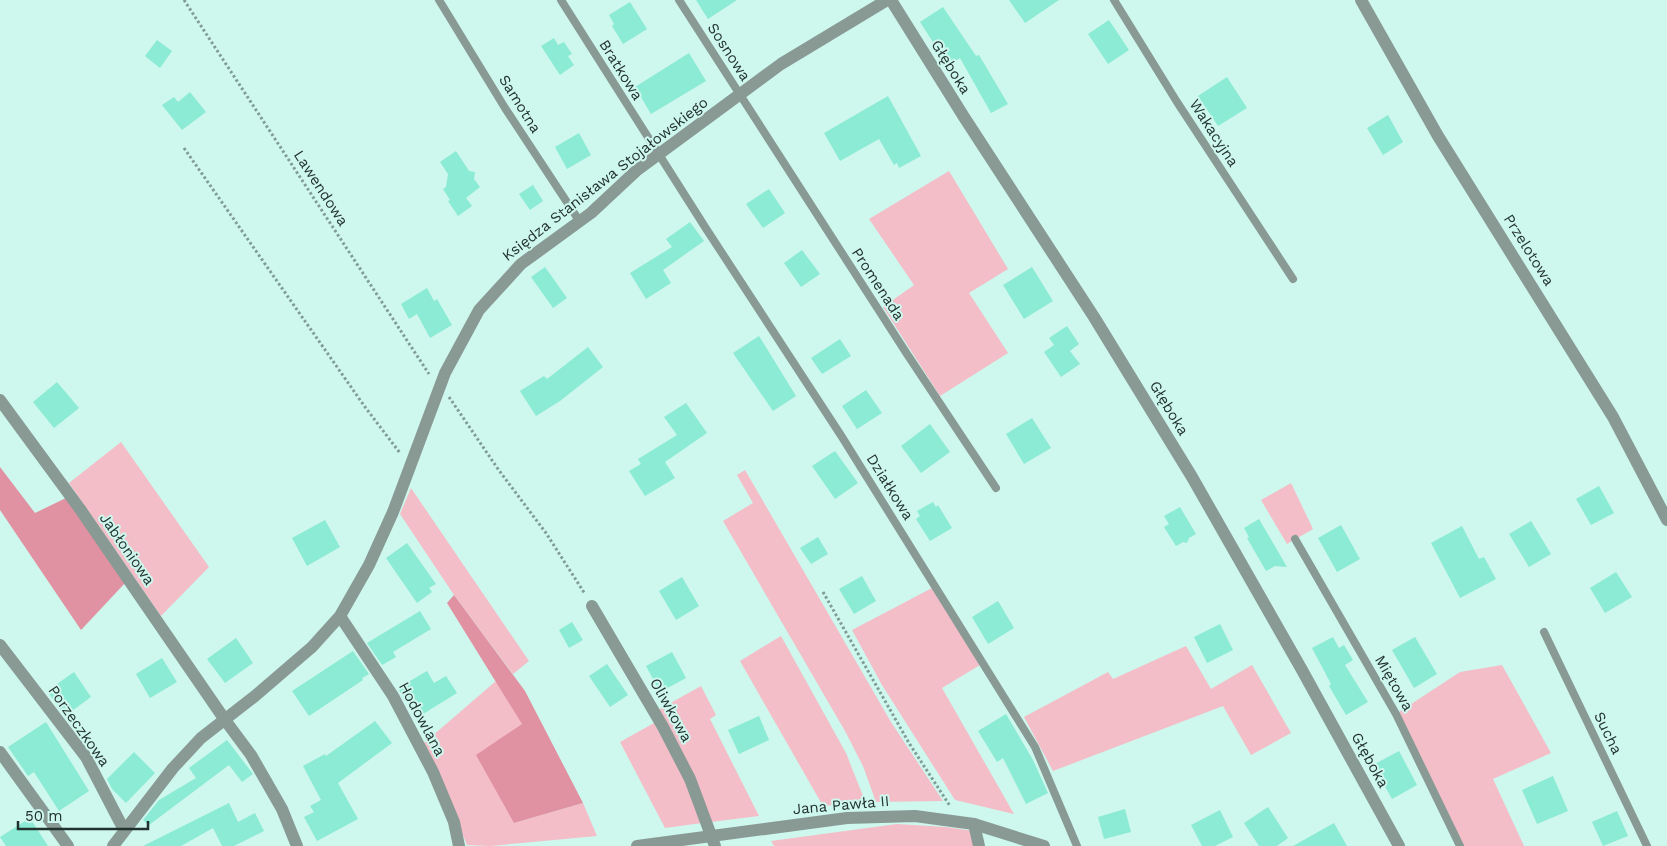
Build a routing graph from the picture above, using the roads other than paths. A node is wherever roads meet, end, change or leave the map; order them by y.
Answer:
1 (439, 0) edge
2 (561, 0) edge
3 (679, 0) edge
4 (889, 0) edge
5 (1114, 0) edge
6 (1360, 0) edge
7 (740, 94) junction
8 (658, 154) junction
9 (580, 222) junction
10 (1293, 279) dead end
11 (0, 400) edge
12 (996, 488) dead end
13 (1667, 520) edge
14 (1295, 539) dead end
15 (592, 606) road end
16 (340, 616) junction
17 (1544, 632) dead end
18 (0, 645) edge
19 (225, 720) junction
20 (0, 752) edge
21 (974, 824) junction
22 (124, 830) junction
23 (713, 841) edge
24 (68, 846) edge
25 (113, 846) edge
26 (297, 846) edge
27 (459, 846) edge
28 (637, 846) edge
29 (980, 846) edge
30 (1044, 846) edge
31 (1077, 846) edge
32 (1399, 846) edge
33 (1460, 846) edge
34 (1647, 846) edge

1 - 9 lane, Samotna
2 - 8 lane, Bratkowa
3 - 7 lane, Sosnowa
4 - 7 street, Księdza Stanisława Stojałowskiego
4 - 32 street, Głęboka
5 - 10 lane, Wakacyjna
6 - 13 street, Przelotowa
7 - 8 street, Księdza Stanisława Stojałowskiego
7 - 12 lane, Promenada
8 - 9 street, Księdza Stanisława Stojałowskiego
8 - 31 lane, Działkowa
9 - 16 street, Księdza Stanisława Stojałowskiego
11 - 19 street, Jabłoniowa
14 - 33 lane, Miętowa
15 - 23 street, Oliwkowa
16 - 19 street, Księdza Stanisława Stojałowskiego
16 - 27 street, Hodowlana
17 - 34 lane, Sucha
18 - 22 street, Porzeczkowa
19 - 22 street, Księdza Stanisława Stojałowskiego
19 - 26 street, Jabłoniowa
20 - 24 street
21 - 23 street, Jana Pawła II
21 - 29 street
21 - 30 street, Jana Pawła II
22 - 25 street, Księdza Stanisława Stojałowskiego
23 - 28 street, Jana Pawła II

